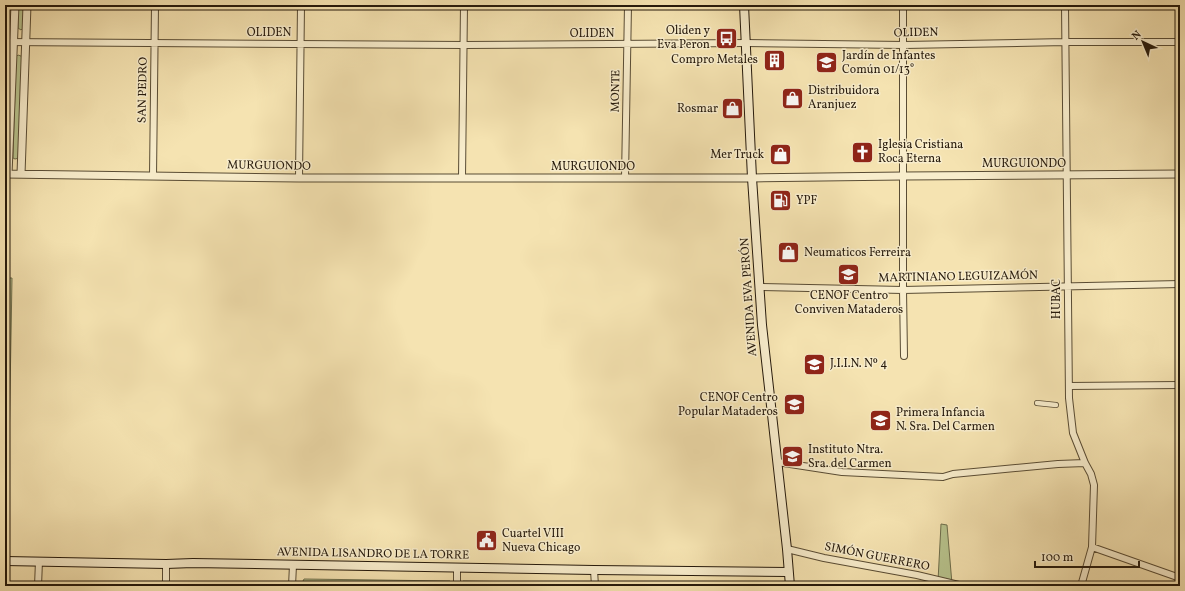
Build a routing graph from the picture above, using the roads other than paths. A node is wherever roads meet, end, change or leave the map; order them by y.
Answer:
1 (15, 5) edge
2 (27, 5) edge
3 (155, 5) edge
4 (301, 5) edge
5 (464, 5) edge
6 (628, 5) edge
7 (744, 5) edge
8 (903, 5) edge
9 (1065, 5) edge
10 (5, 42) edge
11 (14, 42) junction
12 (26, 42) junction
13 (1066, 42) junction
14 (1180, 42) edge
15 (154, 44) junction
16 (300, 44) junction
17 (746, 44) junction
18 (464, 45) junction
19 (627, 45) junction
20 (904, 45) junction
21 (7, 174) edge
22 (21, 174) junction
23 (1180, 174) edge
24 (1067, 175) junction
25 (153, 176) junction
26 (902, 176) junction
27 (299, 178) junction
28 (462, 178) junction
29 (625, 178) junction
30 (752, 178) junction
31 (1180, 284) edge
32 (1068, 287) junction
33 (760, 288) junction
34 (903, 290) junction
35 (904, 356) dead end
36 (1180, 385) edge
37 (1069, 386) junction
38 (1037, 403) dead end
39 (1056, 405) dead end
40 (777, 462) junction
41 (1085, 463) junction
42 (1092, 547) junction
43 (787, 549) junction
44 (5, 560) edge
45 (39, 561) junction
46 (166, 564) junction
47 (293, 565) junction
48 (457, 567) junction
49 (594, 570) junction
50 (788, 572) junction
51 (1180, 578) edge
52 (38, 586) edge
53 (166, 586) edge
54 (292, 586) edge
55 (456, 586) edge
56 (595, 586) edge
57 (790, 586) edge
58 (963, 586) edge
59 (1080, 586) edge

1 - 11 street
2 - 12 street
3 - 15 street, SAN PEDRO
4 - 16 street
5 - 18 street
6 - 19 street, MONTE
7 - 17 main road, AVENIDA EVA PERÓN
8 - 20 street
9 - 13 street, HUBAC
10 - 11 street, OLIDEN
11 - 12 street, OLIDEN
11 - 21 street
12 - 15 street, OLIDEN
12 - 22 street
13 - 14 street, OLIDEN
13 - 20 street, OLIDEN
13 - 24 street, HUBAC
15 - 16 street, OLIDEN
15 - 25 street, SAN PEDRO
16 - 18 street, OLIDEN
16 - 27 street
17 - 19 street, OLIDEN
17 - 20 street, OLIDEN
17 - 30 main road, AVENIDA EVA PERÓN
18 - 19 street, OLIDEN
18 - 28 street
19 - 29 street, MONTE
20 - 26 street
21 - 22 street, MURGUIONDO
22 - 25 street, MURGUIONDO
23 - 24 street, MURGUIONDO
24 - 26 street, MURGUIONDO
24 - 32 street, HUBAC
25 - 27 street, MURGUIONDO
26 - 30 street, MURGUIONDO
26 - 34 street
27 - 28 street, MURGUIONDO
28 - 29 street, MURGUIONDO
29 - 30 street, MURGUIONDO
30 - 33 main road, AVENIDA EVA PERÓN
31 - 32 street, MARTINIANO LEGUIZAMÓN
32 - 34 street, MARTINIANO LEGUIZAMÓN
32 - 37 street, HUBAC
33 - 34 street, MARTINIANO LEGUIZAMÓN
33 - 40 main road, AVENIDA EVA PERÓN
34 - 35 street
36 - 37 street
37 - 41 street, HUBAC
38 - 39 street
40 - 41 street
40 - 43 main road, AVENIDA EVA PERÓN
41 - 42 street, HUBAC
42 - 51 street
42 - 59 street, HUBAC
43 - 50 main road, AVENIDA EVA PERÓN
43 - 58 street, SIMÓN GUERRERO
44 - 45 main road, AVENIDA LISANDRO DE LA TORRE
45 - 46 main road, AVENIDA LISANDRO DE LA TORRE
45 - 52 street
46 - 47 main road, AVENIDA LISANDRO DE LA TORRE
46 - 53 street
47 - 48 main road, AVENIDA LISANDRO DE LA TORRE
47 - 54 street
48 - 49 main road, AVENIDA LISANDRO DE LA TORRE
48 - 55 street
49 - 50 main road, AVENIDA LISANDRO DE LA TORRE
49 - 56 street
50 - 57 main road, AVENIDA EVA PERÓN

